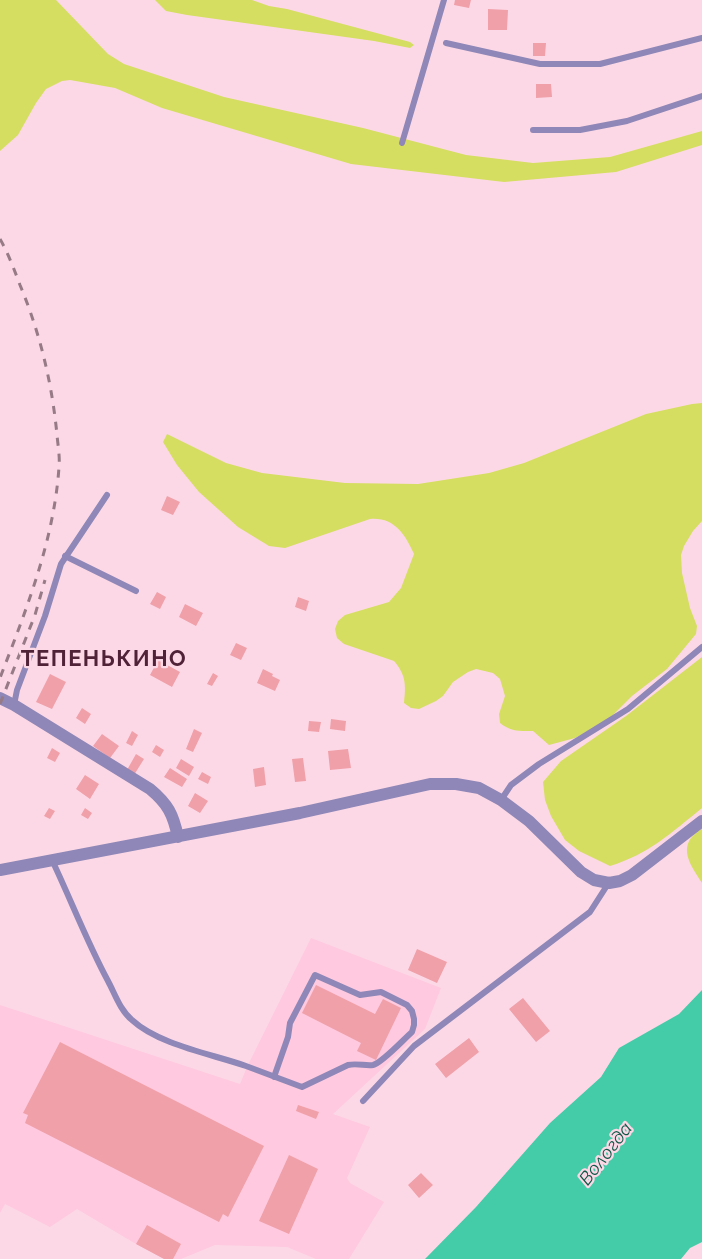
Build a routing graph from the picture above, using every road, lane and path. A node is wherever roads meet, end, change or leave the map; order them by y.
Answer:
1 (444, 0) edge
2 (702, 38) edge
3 (446, 43) dead end
4 (702, 96) edge
5 (533, 130) dead end
6 (402, 143) dead end
7 (107, 495) dead end
8 (65, 556) junction
9 (136, 591) dead end
10 (702, 646) edge
11 (0, 698) edge
12 (14, 705) junction
13 (501, 800) junction
14 (702, 821) edge
15 (178, 837) junction
16 (52, 859) junction
17 (0, 870) edge
18 (609, 883) junction
19 (274, 1077) junction
20 (363, 1101) dead end

1 - 6 lane
2 - 3 lane
4 - 5 lane
7 - 8 lane
8 - 9 lane
8 - 12 lane
10 - 13 lane
11 - 12 street
12 - 15 street
13 - 15 street
13 - 18 street
14 - 18 street
15 - 16 street
16 - 17 street
16 - 19 lane
18 - 20 lane
19 - 19 lane

